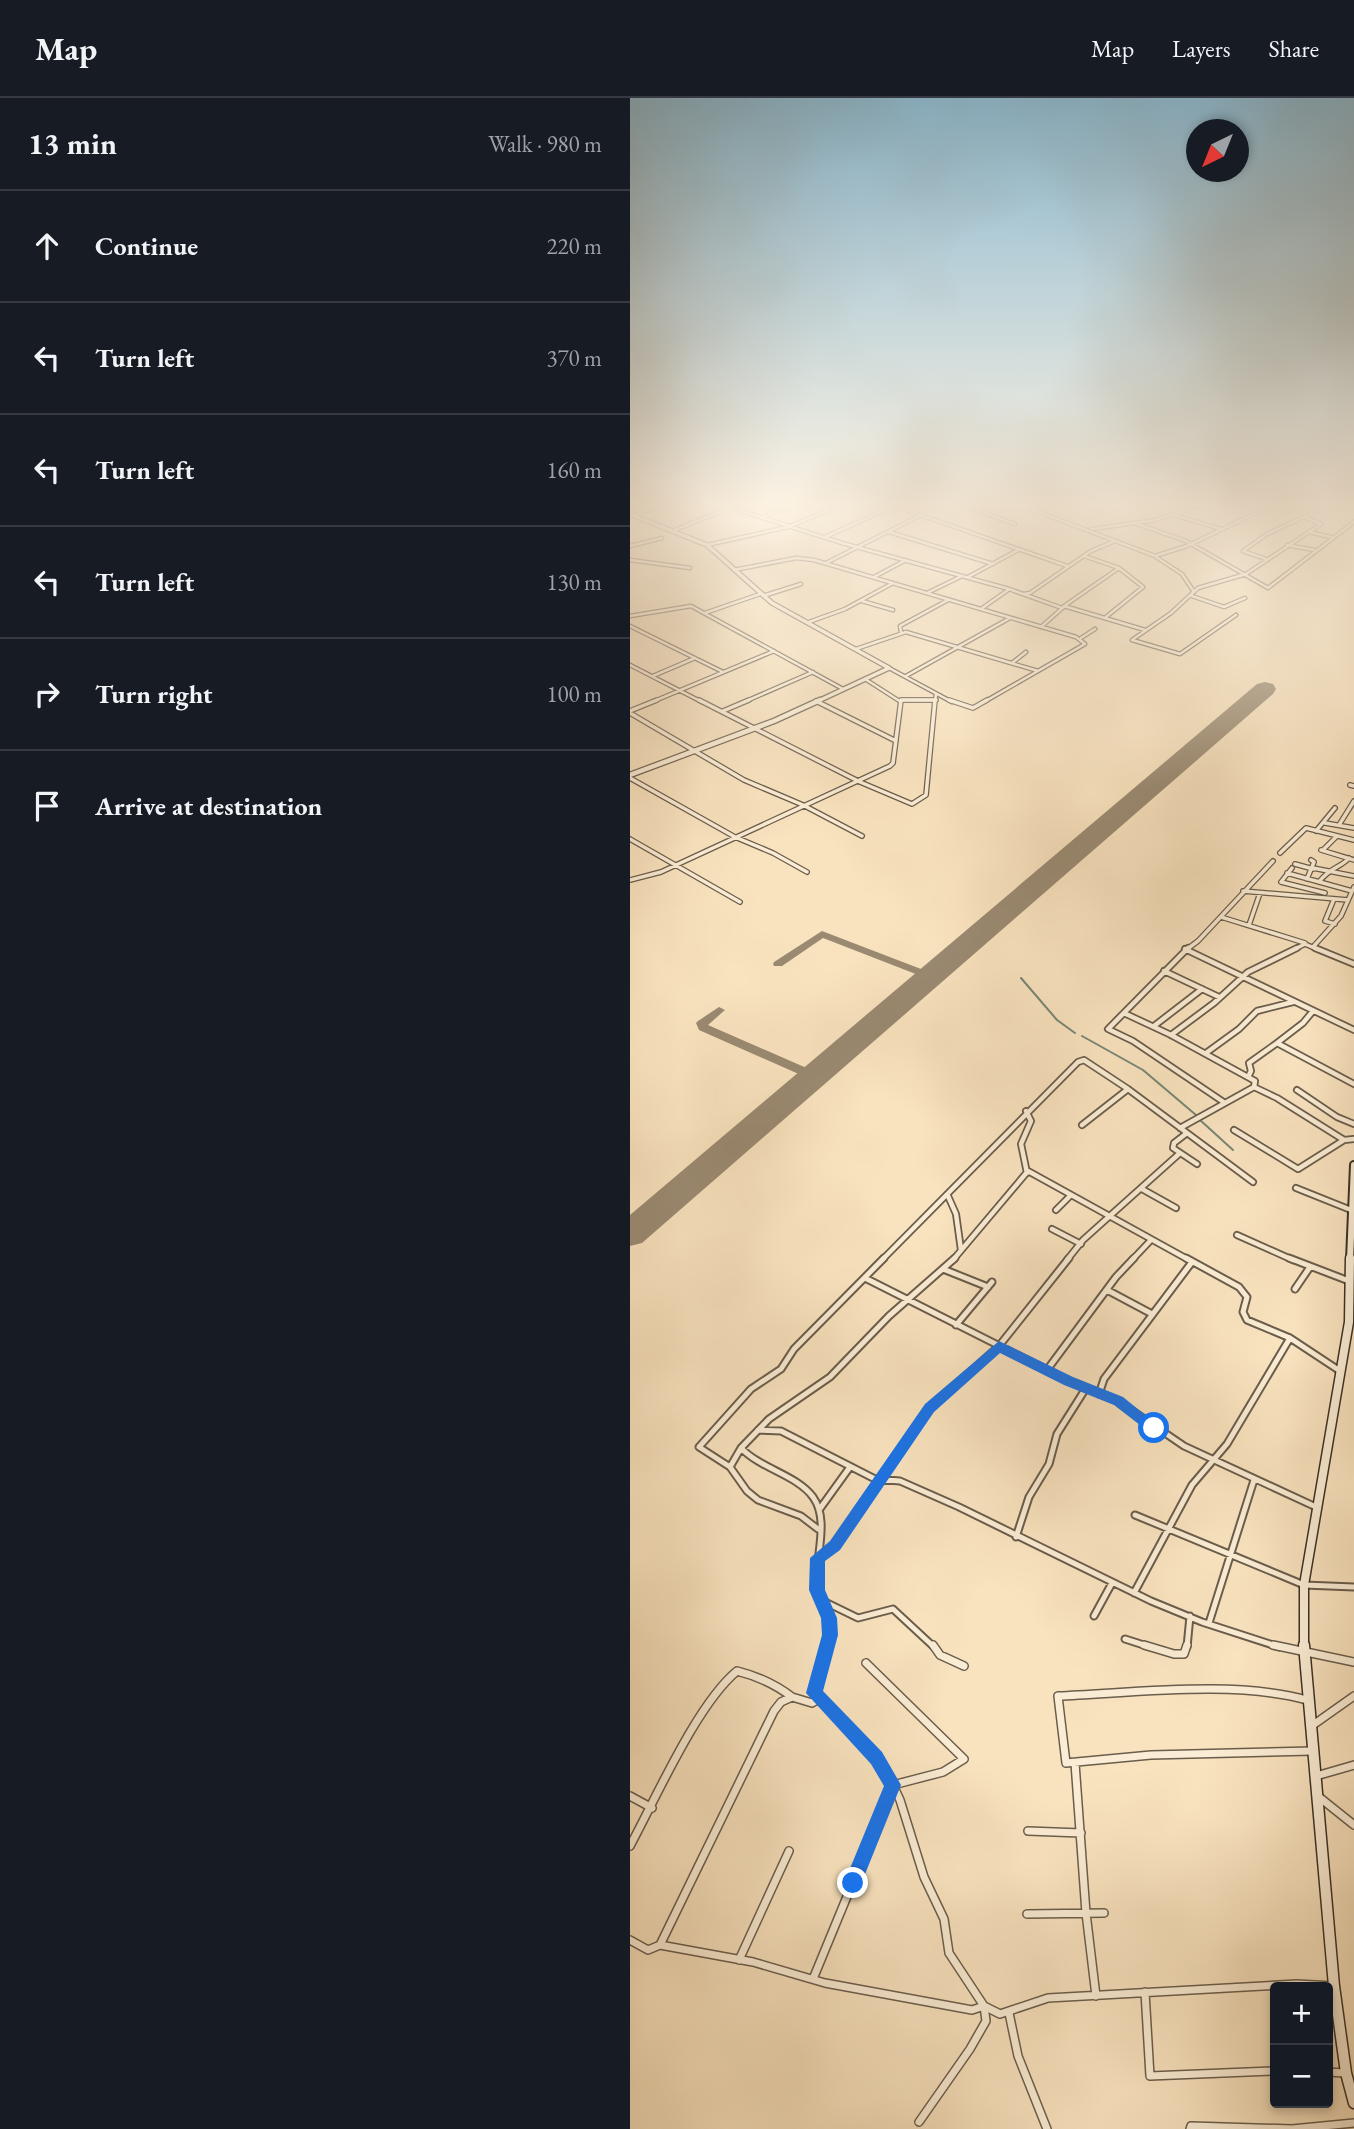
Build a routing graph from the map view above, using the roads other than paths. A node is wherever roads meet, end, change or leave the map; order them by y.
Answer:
1 (756, 597) edge
2 (765, 597) edge
3 (869, 597) edge
4 (938, 597) edge
5 (999, 597) edge
6 (1032, 597) edge
7 (1078, 597) edge
8 (1130, 597) edge
9 (1189, 597) edge
10 (1200, 597) edge
11 (1245, 598) dead end
12 (948, 600) junction
13 (862, 601) junction
14 (1063, 607) junction
15 (893, 610) dead end
16 (981, 610) junction
17 (705, 613) junction
18 (1236, 615) dead end
19 (630, 616) edge
20 (1105, 617) junction
21 (1010, 618) junction
22 (809, 622) junction
23 (630, 626) edge
24 (1041, 626) junction
25 (1095, 629) dead end
26 (1145, 631) junction
27 (901, 632) junction
28 (1081, 638) junction
29 (960, 647) junction
30 (856, 649) junction
31 (775, 651) junction
32 (1026, 652) dead end
33 (695, 658) junction
34 (1012, 663) junction
35 (630, 665) edge
36 (889, 668) junction
37 (724, 672) junction
38 (813, 672) junction
39 (1039, 672) junction
40 (652, 676) junction
41 (905, 676) junction
42 (866, 679) junction
43 (843, 689) junction
44 (680, 691) junction
45 (936, 694) junction
46 (901, 700) junction
47 (936, 700) junction
48 (816, 701) junction
49 (722, 711) junction
50 (630, 712) edge
51 (754, 728) junction
52 (895, 741) junction
53 (692, 751) junction
54 (630, 776) edge
55 (860, 782) junction
56 (1354, 801) edge
57 (803, 805) junction
58 (1335, 808) dead end
59 (1325, 823) junction
60 (1339, 825) junction
61 (1354, 828) edge
62 (1316, 831) junction
63 (862, 836) dead end
64 (1336, 836) junction
65 (735, 837) junction
66 (630, 839) edge
67 (1354, 840) edge
68 (1280, 853) dead end
69 (1351, 859) edge
70 (1311, 860) dead end
71 (1273, 861) dead end
72 (675, 865) junction
73 (1313, 868) junction
74 (1327, 870) junction
75 (807, 872) dead end
76 (1287, 873) junction
77 (1354, 876) edge
78 (1307, 879) junction
79 (630, 880) edge
80 (1281, 882) junction
81 (1319, 883) junction
82 (1353, 889) edge
83 (1310, 890) junction
84 (1243, 891) junction
85 (1260, 893) junction
86 (1325, 893) dead end
87 (1278, 894) junction
88 (1308, 898) junction
89 (1334, 899) junction
90 (1348, 900) junction
91 (740, 902) dead end
92 (1221, 917) junction
93 (1335, 924) junction
94 (1249, 925) junction
95 (1305, 944) junction
96 (1314, 947) junction
97 (1185, 949) junction
98 (1354, 964) edge
99 (1164, 971) junction
100 (1242, 977) junction
101 (1202, 989) junction
102 (1219, 997) junction
103 (1294, 1002) junction
104 (1313, 1011) junction
105 (1126, 1014) junction
106 (1154, 1026) junction
107 (1354, 1030) edge
108 (1171, 1035) junction
109 (1277, 1043) junction
110 (1206, 1054) junction
111 (1248, 1077) junction
112 (1354, 1084) edge
113 (1254, 1087) junction
114 (1128, 1089) junction
115 (1297, 1090) dead end
116 (1225, 1103) junction
117 (1026, 1111) junction
118 (1354, 1124) edge
119 (1082, 1125) dead end
120 (1180, 1128) junction
121 (1234, 1130) dead end
122 (1187, 1133) junction
123 (1354, 1139) edge
124 (1344, 1140) junction
125 (1180, 1153) junction
126 (1197, 1164) dead end
127 (1354, 1165) edge
128 (1027, 1174) junction
129 (1253, 1182) dead end
130 (1296, 1188) dead end
131 (1142, 1189) junction
132 (948, 1196) junction
133 (1070, 1196) junction
134 (1177, 1208) dead end
135 (1056, 1210) dead end
136 (1351, 1210) junction
137 (1111, 1216) junction
138 (1052, 1229) dead end
139 (1237, 1234) dead end
140 (1152, 1240) junction
141 (1081, 1244) junction
142 (961, 1251) junction
143 (1192, 1262) junction
144 (1310, 1267) junction
145 (943, 1269) junction
146 (865, 1278) junction
147 (1349, 1280) junction
148 (1295, 1289) dead end
149 (1107, 1290) junction
150 (906, 1301) junction
151 (1352, 1303) edge
152 (1152, 1314) junction
153 (956, 1325) junction
154 (1290, 1338) junction
155 (999, 1346) junction
156 (1046, 1370) junction
157 (1341, 1372) junction
158 (1086, 1388) junction
159 (1099, 1394) junction
160 (758, 1430) junction
161 (741, 1448) junction
162 (1214, 1461) junction
163 (730, 1467) junction
164 (850, 1467) junction
165 (880, 1479) junction
166 (1254, 1480) junction
167 (1316, 1507) junction
168 (818, 1511) junction
169 (1135, 1515) dead end
170 (818, 1529) junction
171 (1169, 1530) junction
172 (1016, 1537) junction
173 (1231, 1554) junction
174 (818, 1558) junction
175 (1112, 1583) junction
176 (1304, 1584) junction
177 (1354, 1587) edge
178 (1134, 1593) junction
179 (820, 1600) junction
180 (1094, 1616) dead end
181 (1190, 1616) junction
182 (1209, 1623) junction
183 (1125, 1639) dead end
184 (1304, 1654) junction
185 (1354, 1662) edge
186 (866, 1663) dead end
187 (964, 1666) dead end
188 (1354, 1696) edge
189 (792, 1697) junction
190 (819, 1699) junction
191 (1308, 1700) junction
192 (1310, 1728) junction
193 (1312, 1751) junction
194 (1075, 1763) junction
195 (1354, 1765) edge
196 (1315, 1776) junction
197 (893, 1785) junction
198 (1316, 1794) junction
199 (630, 1796) edge
200 (652, 1808) junction
201 (1354, 1825) edge
202 (1028, 1831) dead end
203 (1081, 1833) junction
204 (630, 1846) edge
205 (789, 1851) dead end
206 (1086, 1913) junction
207 (1104, 1913) dead end
208 (1027, 1914) dead end
209 (630, 1940) edge
210 (660, 1945) junction
211 (740, 1960) junction
212 (813, 1979) junction
213 (1334, 1986) junction
214 (1145, 1992) junction
215 (1096, 1996) junction
216 (984, 2006) junction
217 (1009, 2013) junction
218 (1270, 2071) edge
219 (1333, 2072) edge
220 (1346, 2073) junction
221 (1354, 2103) edge
222 (919, 2122) dead end
223 (1354, 2123) edge
224 (1233, 2128) edge
225 (1047, 2129) edge
226 (1190, 2129) edge

1 - 17 street
2 - 22 street
3 - 13 street
4 - 12 street
5 - 16 street
6 - 14 street
7 - 14 street
8 - 20 street
9 - 26 street
10 - 11 street
12 - 16 street
12 - 27 street
13 - 15 street
13 - 22 street
14 - 20 street
14 - 24 street
16 - 21 street
17 - 19 street
17 - 31 street
18 - 26 street
20 - 26 street
21 - 24 street
21 - 29 street
22 - 30 street
23 - 33 street
24 - 28 street
25 - 28 street
27 - 29 street
27 - 30 street
28 - 39 street
29 - 34 street
29 - 41 street
30 - 36 street
31 - 37 street
31 - 38 street
32 - 34 street
33 - 37 street
33 - 40 street
34 - 39 street
35 - 40 street
36 - 41 street
36 - 42 street
37 - 44 street
38 - 43 street
38 - 49 street
39 - 45 street
40 - 44 street
41 - 45 street
42 - 43 street
42 - 46 street
43 - 48 street
44 - 49 street
44 - 50 street
45 - 47 street
46 - 47 street
46 - 52 street
47 - 55 street
48 - 51 street
48 - 52 street
49 - 51 street
50 - 53 street
51 - 53 street
51 - 55 street
52 - 55 street
53 - 54 street
53 - 57 street
54 - 65 street
55 - 57 street
56 - 60 street
57 - 63 street
57 - 65 street
58 - 59 street
59 - 60 street
59 - 62 street
60 - 61 street
62 - 64 street
62 - 68 street
64 - 67 street
64 - 69 street
65 - 72 street
65 - 75 street
66 - 72 street
69 - 74 street
70 - 73 street
71 - 84 street
72 - 79 street
72 - 91 street
73 - 74 street
73 - 76 street
73 - 78 street
74 - 77 street
74 - 81 street
76 - 78 street
76 - 80 street
78 - 81 street
80 - 83 street
80 - 87 street
81 - 82 street
82 - 90 street
83 - 86 street
83 - 88 street
84 - 85 street
84 - 92 street
85 - 87 street
85 - 94 street
87 - 88 street
88 - 89 street
89 - 90 street
89 - 93 street
90 - 93 street
92 - 94 street
92 - 97 street
93 - 96 street
94 - 95 street
95 - 96 street
95 - 100 street
96 - 98 street
97 - 99 street
97 - 100 street
99 - 101 street
99 - 105 street
100 - 102 street
100 - 103 street
101 - 102 street
101 - 106 street
102 - 108 street
103 - 104 street
103 - 110 street
104 - 107 street
104 - 109 street
105 - 106 street
105 - 116 street
106 - 108 street
108 - 110 street
109 - 111 street
109 - 112 street
110 - 111 street
111 - 113 street
113 - 116 street
113 - 124 street
114 - 117 street
114 - 119 street
114 - 120 street
115 - 118 street
116 - 120 street
117 - 128 street
117 - 132 street
120 - 122 street
121 - 124 street
122 - 125 street
122 - 129 street
123 - 124 street
125 - 126 street
125 - 131 street
127 - 136 main road
128 - 133 street
128 - 142 street
130 - 136 street
131 - 134 street
131 - 137 street
132 - 142 street
132 - 146 street
133 - 135 street
133 - 137 street
136 - 147 main road
137 - 140 street
137 - 141 street
138 - 141 street
139 - 144 street
140 - 143 street
140 - 149 street
141 - 155 street
142 - 145 street
143 - 152 street
143 - 154 street
144 - 147 street
144 - 148 street
145 - 150 street
145 - 153 street
146 - 150 street
146 - 163 street
147 - 151 main road
149 - 152 street
149 - 156 street
150 - 153 street
150 - 160 street
151 - 157 main road
152 - 159 street
153 - 155 street
154 - 157 street
154 - 162 street
155 - 156 street
155 - 165 street
156 - 158 street
157 - 167 main road
158 - 159 street
158 - 172 street
159 - 162 street
160 - 161 street
160 - 164 street
161 - 163 street
161 - 168 street
162 - 166 street
162 - 171 street
163 - 170 street
164 - 165 street
164 - 168 street
165 - 172 street
165 - 174 street
166 - 167 street
166 - 173 street
167 - 176 main road
168 - 170 street
169 - 171 street
170 - 174 street
171 - 173 street
171 - 178 street
172 - 175 street
173 - 176 street
173 - 182 street
174 - 179 street
175 - 178 street
175 - 180 street
176 - 177 street
176 - 184 main road
178 - 181 street
179 - 187 street
179 - 190 street
181 - 182 street
181 - 183 street
182 - 184 street
184 - 185 street
184 - 191 main road
186 - 197 street
188 - 192 street
189 - 190 street
189 - 200 street
189 - 210 street
190 - 197 street
191 - 192 main road
191 - 194 street
192 - 193 main road
193 - 194 street
193 - 196 main road
194 - 203 street
195 - 196 street
196 - 198 main road
197 - 212 street
197 - 216 street
198 - 201 street
198 - 213 main road
199 - 200 street
200 - 204 street
202 - 203 street
203 - 206 street
205 - 211 street
206 - 207 street
206 - 208 street
206 - 215 street
209 - 210 street
210 - 211 street
211 - 212 street
212 - 216 street
213 - 214 street
213 - 220 main road
214 - 215 street
214 - 218 street
215 - 217 street
216 - 217 street
216 - 222 street
217 - 225 street
219 - 220 street
220 - 221 main road
223 - 224 street
224 - 226 street

